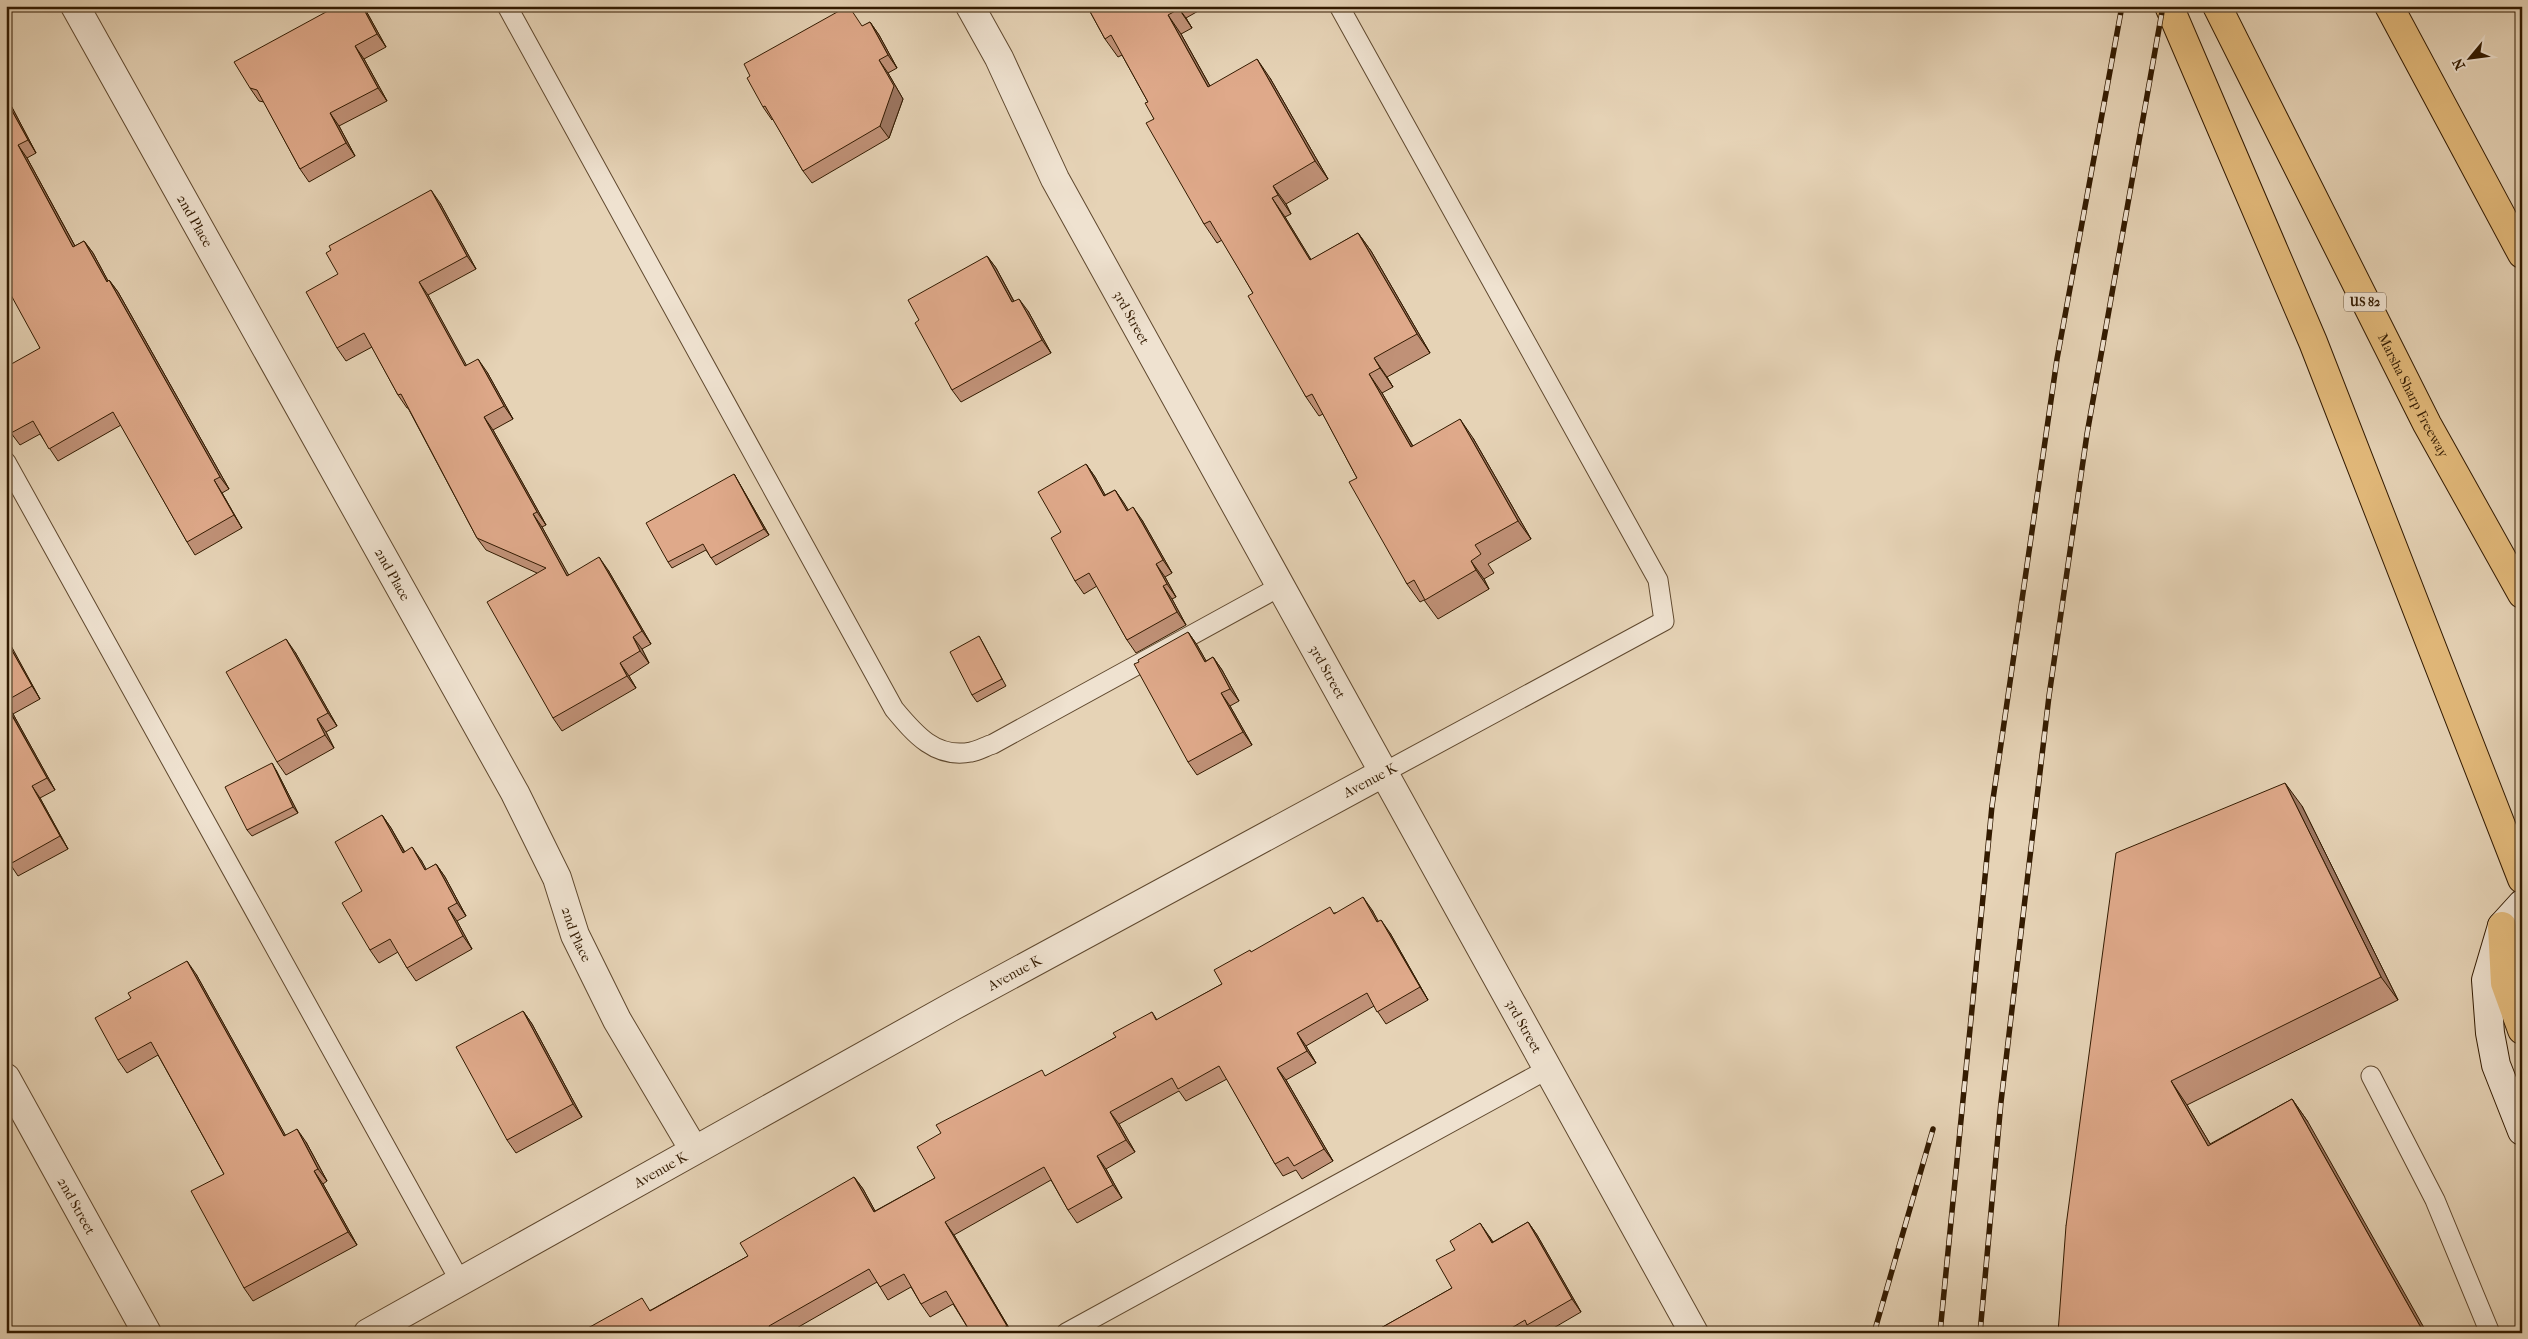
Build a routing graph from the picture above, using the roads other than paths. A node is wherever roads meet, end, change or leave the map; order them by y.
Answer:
1 (76, 6) edge
2 (507, 6) edge
3 (970, 6) edge
4 (1339, 6) edge
5 (2169, 6) edge
6 (2217, 6) edge
7 (2389, 6) edge
8 (2522, 254) edge
9 (6, 462) edge
10 (1281, 586) junction
11 (2522, 594) edge
12 (1383, 773) junction
13 (2522, 879) edge
14 (2522, 904) edge
15 (2502, 926) junction
16 (2522, 1030) edge
17 (1548, 1069) junction
18 (2371, 1076) dead end
19 (6, 1078) edge
20 (2522, 1130) edge
21 (694, 1150) junction
22 (460, 1281) junction
23 (147, 1333) edge
24 (368, 1333) edge
25 (1066, 1333) edge
26 (1694, 1333) edge
27 (2490, 1333) edge

1 - 21 street, 2nd Place
2 - 10 lane
3 - 10 street, 3rd Street
4 - 12 lane, Avenue K
5 - 13 highway
6 - 11 highway, Marsha Sharp Freeway / US 82
7 - 8 highway
9 - 22 lane
10 - 12 street, 3rd Street
12 - 17 street, 3rd Street
12 - 21 street, Avenue K
14 - 15 street
15 - 16 highway
15 - 20 street
17 - 25 lane
17 - 26 street, 3rd Street
18 - 27 lane
19 - 23 street, 2nd Street
21 - 22 street, Avenue K
22 - 24 street, Avenue K

